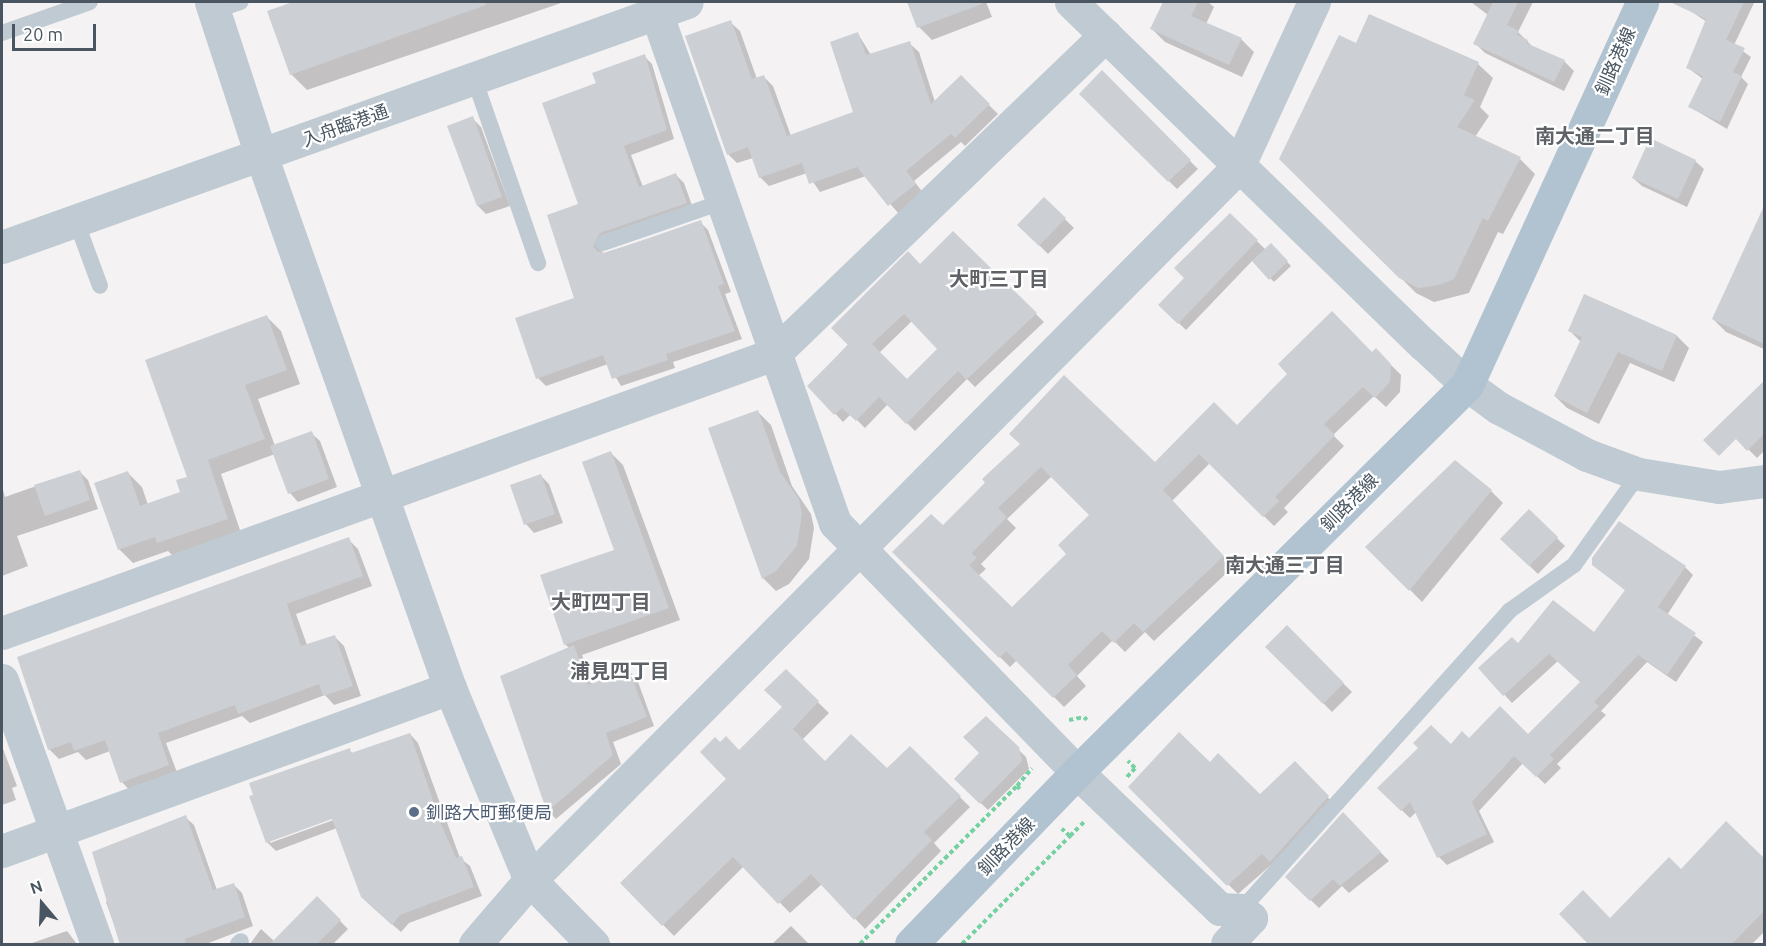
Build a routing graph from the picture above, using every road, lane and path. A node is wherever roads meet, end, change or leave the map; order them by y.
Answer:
1 (90, 2) edge
2 (687, 2) edge
3 (1071, 2) edge
4 (1314, 2) edge
5 (1642, 2) edge
6 (222, 5) edge
7 (656, 12) junction
8 (2, 33) edge
9 (1105, 35) junction
10 (474, 78) junction
11 (261, 155) junction
12 (1238, 167) junction
13 (722, 202) junction
14 (76, 221) junction
15 (603, 243) dead end
16 (2, 248) edge
17 (538, 263) dead end
18 (100, 286) dead end
19 (774, 354) junction
20 (1467, 385) junction
21 (1639, 474) junction
22 (1764, 481) edge
23 (382, 496) junction
24 (858, 550) junction
25 (2, 633) edge
26 (2, 680) edge
27 (450, 688) junction
28 (1077, 772) junction
29 (1042, 808) junction
30 (55, 832) junction
31 (2, 851) edge
32 (530, 880) junction
33 (1241, 910) junction
34 (98, 945) edge
35 (475, 945) edge
36 (593, 945) edge
37 (911, 945) edge
38 (962, 945) edge
39 (1227, 945) edge

1 - 8 lane
2 - 7 street, 入舟臨港通
3 - 9 street
4 - 12 street
5 - 20 main road, 釧路港線
6 - 11 street
7 - 10 street, 入舟臨港通
7 - 13 street
9 - 12 street
9 - 19 street
10 - 11 street, 入舟臨港通
10 - 17 lane
11 - 14 street, 入舟臨港通
11 - 23 street
12 - 20 street
12 - 24 street
13 - 15 lane
13 - 19 street
14 - 16 street, 入舟臨港通
14 - 18 lane
19 - 23 street
19 - 24 street
20 - 21 street
20 - 28 main road, 釧路港線
21 - 22 street
21 - 33 lane
23 - 25 street
23 - 27 street
24 - 28 street
24 - 32 street
26 - 30 street
27 - 30 street
27 - 32 street
28 - 29 main road, 釧路港線
28 - 33 street
29 - 37 main road, 釧路港線
29 - 38 path
30 - 31 street
30 - 34 street
32 - 35 street
32 - 36 street
33 - 39 street

